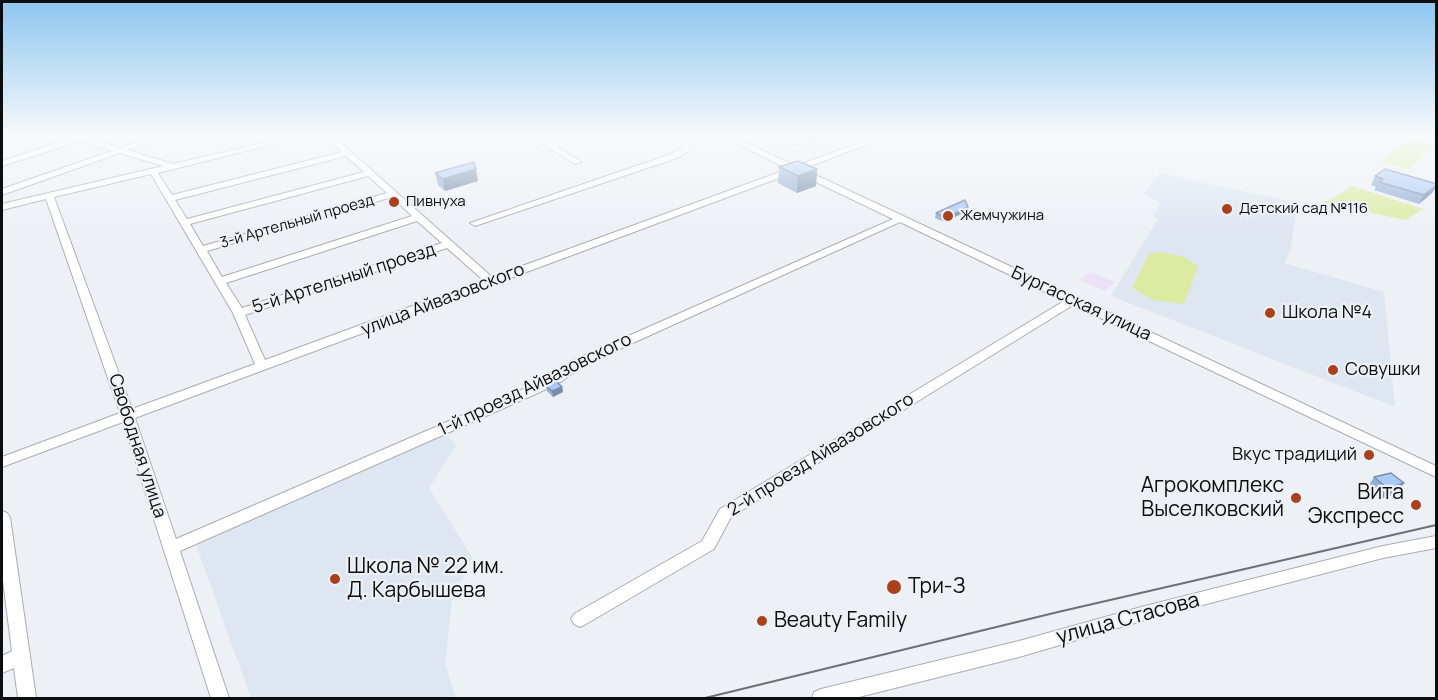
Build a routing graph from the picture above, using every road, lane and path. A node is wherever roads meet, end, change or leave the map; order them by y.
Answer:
1 (68, 169) edge
2 (161, 169) edge
3 (286, 169) edge
4 (365, 169) edge
5 (636, 169) edge
6 (795, 169) joint
7 (153, 171) junction
8 (370, 173) junction
9 (2, 192) edge
10 (393, 194) junction
11 (50, 195) junction
12 (171, 198) junction
13 (2, 207) edge
14 (419, 218) junction
15 (900, 219) junction
16 (185, 222) junction
17 (475, 223) dead end
18 (449, 244) junction
19 (201, 250) junction
20 (220, 281) junction
21 (490, 282) junction
22 (1073, 300) junction
23 (239, 314) junction
24 (262, 367) junction
25 (128, 416) junction
26 (2, 462) edge
27 (1437, 472) edge
28 (2, 516) edge
29 (1437, 542) edge
30 (170, 549) junction
31 (4, 555) edge
32 (580, 619) dead end
33 (20, 656) junction
34 (2, 664) edge
35 (27, 699) edge
36 (220, 699) edge
37 (821, 699) edge

1 - 9 street
2 - 7 street
3 - 12 street
4 - 8 street
5 - 17 street
6 - 15 street, Бургасская улица
6 - 21 street, улица Айвазовского
7 - 11 street
7 - 12 street
8 - 10 street
8 - 16 street
10 - 14 street
10 - 19 street, 3-й Артельный проезд
11 - 13 street
11 - 25 street, Свободная улица
12 - 16 street
14 - 18 street
14 - 20 street
15 - 22 street, Бургасская улица
15 - 30 street, 1-й проезд Айвазовского
16 - 19 street
18 - 21 street
18 - 23 street, 5-й Артельный проезд
19 - 20 street
20 - 23 street
21 - 24 street, улица Айвазовского
22 - 27 street, Бургасская улица
22 - 32 street, 2-й проезд Айвазовского
23 - 24 street
24 - 25 street, улица Айвазовского
25 - 26 street, улица Айвазовского
25 - 30 street, Свободная улица
28 - 31 street
29 - 37 street, улица Стасова
30 - 36 street, Свободная улица
31 - 33 street
33 - 34 street
33 - 35 street

